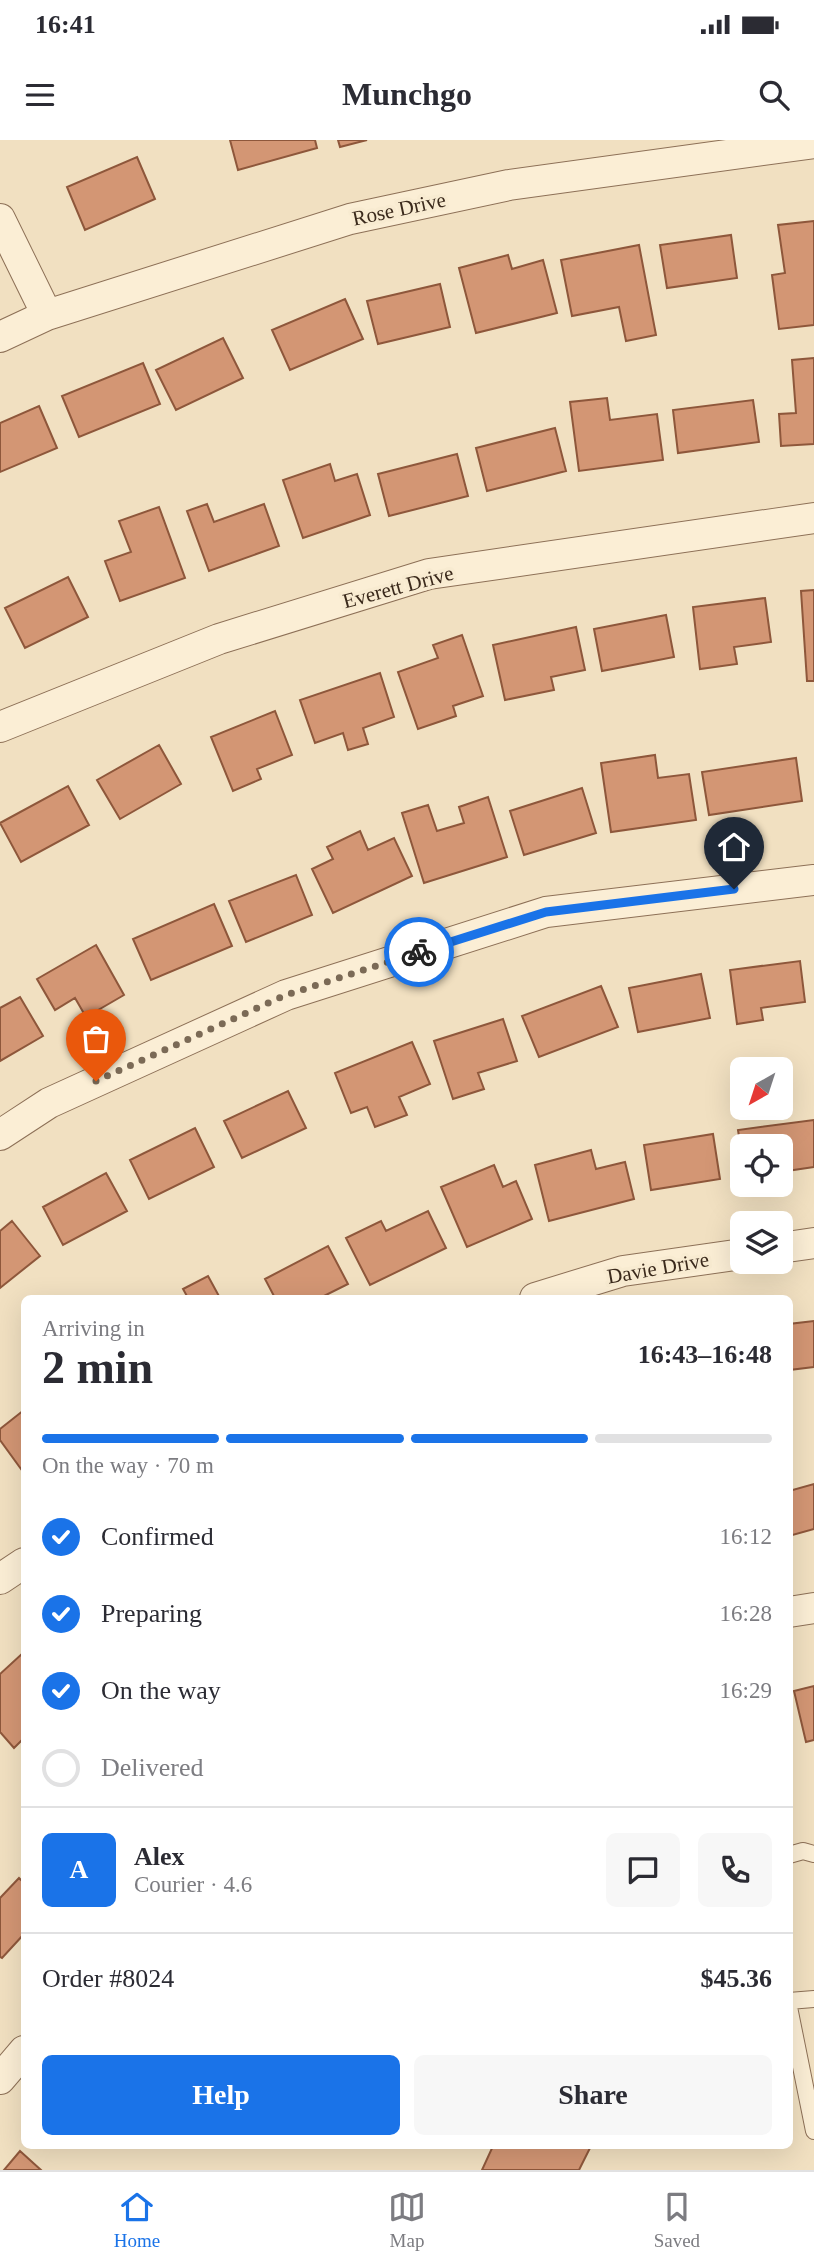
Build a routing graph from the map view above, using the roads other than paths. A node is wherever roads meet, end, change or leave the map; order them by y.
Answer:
1 (814, 143) edge
2 (0, 219) edge
3 (47, 315) junction
4 (0, 337) edge
5 (814, 518) edge
6 (0, 727) edge
7 (814, 880) edge
8 (0, 1135) edge
9 (814, 1244) edge
10 (793, 1246) edge
11 (730, 1256) edge
12 (545, 1295) edge
13 (21, 1565) edge
14 (0, 1580) edge
15 (814, 1608) edge
16 (793, 1611) edge
17 (793, 1854) edge
18 (814, 1854) edge
19 (814, 1998) edge
20 (793, 2001) edge
21 (793, 2027) edge
22 (21, 2054) edge
23 (0, 2079) edge
24 (814, 2130) edge

1 - 3 street, Rose Drive
2 - 3 street
3 - 4 street, Rose Drive
5 - 6 street, Everett Drive
7 - 8 street
9 - 10 street
11 - 12 street, Davie Drive
13 - 14 street
15 - 16 street
17 - 18 lane
19 - 20 lane
21 - 24 lane
22 - 23 street

